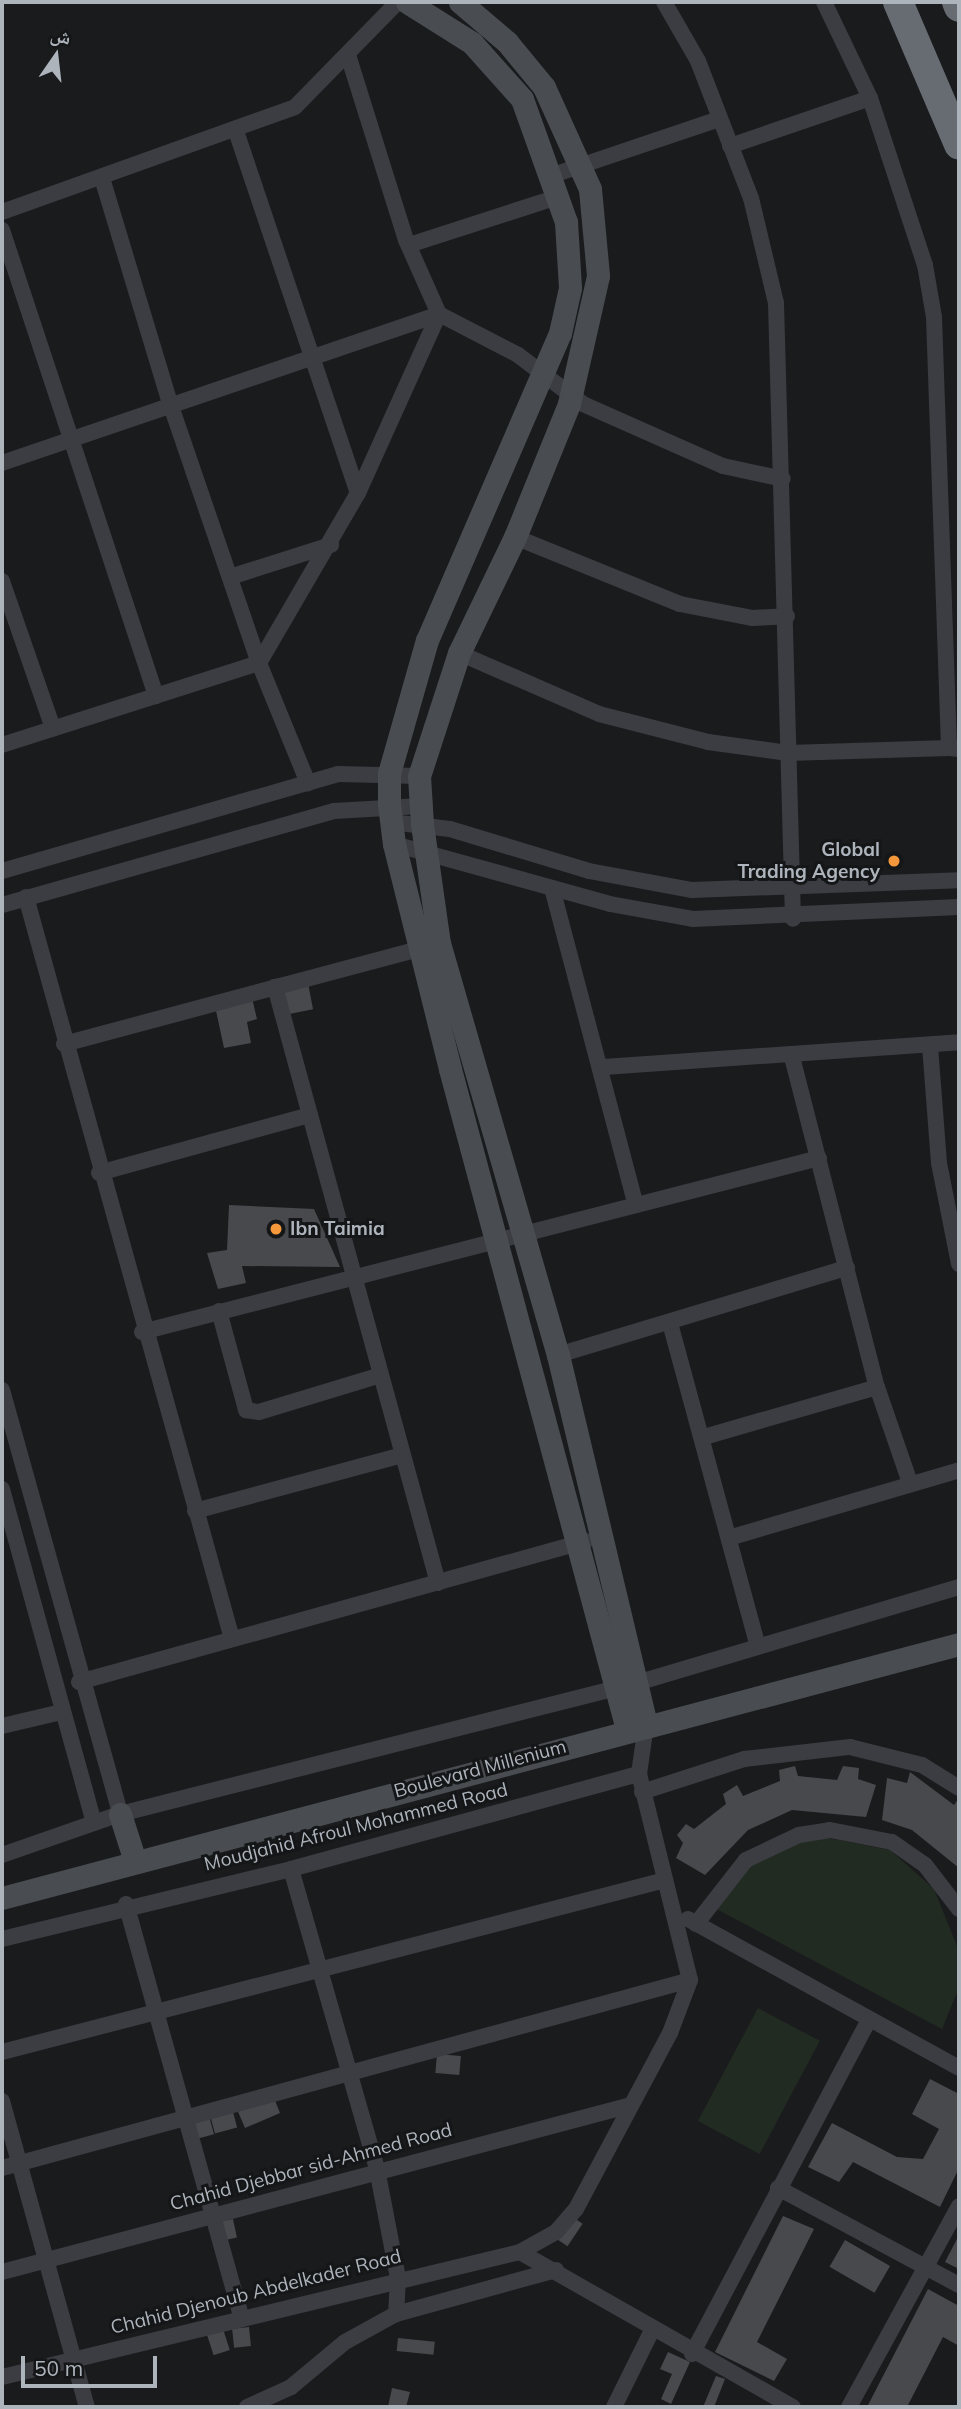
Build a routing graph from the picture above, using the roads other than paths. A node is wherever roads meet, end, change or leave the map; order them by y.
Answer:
1 (398, 2) edge
2 (407, 2) edge
3 (460, 2) edge
4 (664, 2) edge
5 (824, 2) edge
6 (898, 2) edge
7 (957, 2) edge
8 (959, 7) edge
9 (348, 55) junction
10 (870, 98) junction
11 (719, 119) junction
12 (236, 131) junction
13 (959, 144) edge
14 (730, 145) junction
15 (581, 165) junction
16 (102, 178) junction
17 (556, 186) junction
18 (2, 212) edge
19 (2, 230) edge
20 (409, 245) junction
21 (439, 314) junction
22 (312, 358) junction
23 (545, 374) junction
24 (571, 395) junction
25 (171, 406) junction
26 (71, 440) junction
27 (2, 463) edge
28 (783, 478) junction
29 (358, 493) junction
30 (515, 537) junction
31 (331, 545) junction
32 (230, 577) junction
33 (2, 581) edge
34 (787, 616) junction
35 (459, 653) junction
36 (259, 663) junction
37 (156, 696) junction
38 (53, 728) junction
39 (2, 745) edge
40 (954, 749) edge
41 (788, 753) junction
42 (390, 773) junction
43 (419, 776) junction
44 (308, 783) junction
45 (390, 813) junction
46 (421, 815) junction
47 (394, 845) junction
48 (425, 849) junction
49 (2, 871) edge
50 (959, 880) edge
51 (552, 888) junction
52 (792, 889) junction
53 (26, 897) junction
54 (2, 905) edge
55 (959, 907) edge
56 (793, 919) junction
57 (429, 946) junction
58 (275, 987) junction
59 (959, 1042) edge
60 (64, 1044) junction
61 (930, 1046) junction
62 (792, 1056) junction
63 (604, 1067) junction
64 (310, 1115) junction
65 (819, 1158) junction
66 (99, 1173) junction
67 (636, 1205) junction
68 (522, 1235) junction
69 (496, 1242) junction
70 (959, 1264) edge
71 (847, 1268) junction
72 (356, 1281) junction
73 (219, 1311) junction
74 (670, 1323) junction
75 (142, 1332) junction
76 (558, 1355) junction
77 (381, 1375) junction
78 (877, 1387) junction
79 (2, 1390) edge
80 (704, 1437) junction
81 (402, 1454) junction
82 (959, 1470) edge
83 (910, 1483) junction
84 (2, 1489) edge
85 (195, 1511) junction
86 (604, 1535) junction
87 (732, 1537) junction
88 (579, 1543) junction
89 (438, 1583) junction
90 (959, 1587) edge
91 (232, 1639) junction
92 (757, 1644) junction
93 (959, 1644) edge
94 (79, 1682) junction
95 (629, 1684) junction
96 (61, 1712) junction
97 (2, 1726) edge
98 (637, 1727) junction
99 (639, 1774) junction
100 (959, 1788) edge
101 (642, 1792) junction
102 (120, 1814) junction
103 (94, 1822) junction
104 (2, 1855) edge
105 (135, 1860) junction
106 (291, 1869) junction
107 (665, 1880) junction
108 (2, 1898) edge
109 (125, 1904) junction
110 (959, 1909) edge
111 (673, 1912) junction
112 (696, 1924) junction
113 (2, 1939) edge
114 (321, 1973) junction
115 (690, 1980) junction
116 (154, 2016) junction
117 (869, 2020) junction
118 (959, 2050) edge
119 (2, 2052) edge
120 (956, 2067) edge
121 (350, 2073) junction
122 (2, 2101) edge
123 (631, 2105) junction
124 (185, 2120) junction
125 (20, 2165) junction
126 (2, 2168) edge
127 (377, 2169) junction
128 (778, 2188) junction
129 (959, 2206) edge
130 (212, 2214) junction
131 (520, 2252) junction
132 (46, 2260) junction
133 (925, 2267) junction
134 (556, 2270) junction
135 (2, 2273) edge
136 (398, 2278) junction
137 (959, 2286) edge
138 (396, 2315) junction
139 (242, 2316) junction
140 (652, 2332) junction
141 (692, 2354) junction
142 (72, 2359) junction
143 (2, 2377) edge
144 (87, 2407) edge
145 (247, 2407) edge
146 (614, 2407) edge
147 (793, 2407) edge
148 (849, 2407) edge

1 - 9 street
2 - 17 main road
3 - 15 main road
4 - 11 street
5 - 10 street
6 - 13 highway
7 - 8 highway
9 - 12 street
9 - 20 street
10 - 14 street
10 - 40 street
11 - 14 street
11 - 15 street
12 - 16 street
12 - 22 street
14 - 28 street
15 - 17 street
15 - 24 main road
16 - 18 street
16 - 25 street
17 - 20 street
17 - 23 main road
19 - 26 street
20 - 21 street
21 - 22 street
21 - 23 street
21 - 29 street
22 - 25 street
22 - 29 street
23 - 24 street
23 - 42 main road
24 - 28 street
24 - 30 main road
25 - 26 street
25 - 32 street
26 - 27 street
26 - 37 street
28 - 34 street
29 - 31 street
30 - 34 street
30 - 35 main road
31 - 32 street
31 - 36 street
32 - 36 street
33 - 38 street
34 - 41 street
35 - 41 street
35 - 43 main road
36 - 37 street
36 - 44 street
37 - 38 street
38 - 39 street
40 - 41 street
41 - 52 street
42 - 43 street
42 - 44 street
42 - 45 main road
43 - 46 main road
44 - 49 street
45 - 46 street
45 - 47 main road
45 - 53 street
46 - 48 main road
46 - 52 street
47 - 48 street
47 - 57 main road
48 - 51 street
48 - 57 main road
50 - 52 street
51 - 56 street
51 - 63 street
52 - 56 street
53 - 54 street
53 - 60 street
55 - 56 street
57 - 58 street
57 - 68 main road
57 - 69 main road
58 - 60 street
58 - 64 street
59 - 61 street
60 - 66 street
61 - 62 street
61 - 70 street
62 - 63 street
62 - 65 street
63 - 67 street
64 - 66 street
64 - 72 street
65 - 67 street
65 - 71 street
66 - 75 street
67 - 68 street
68 - 69 street
68 - 76 main road
69 - 72 street
69 - 88 main road
71 - 74 street
71 - 78 street
72 - 73 street
72 - 77 street
73 - 75 street
73 - 77 street
74 - 76 street
74 - 80 street
75 - 85 street
76 - 86 main road
77 - 81 street
78 - 80 street
78 - 83 street
79 - 94 street
80 - 87 street
81 - 85 street
81 - 89 street
82 - 83 street
83 - 87 street
84 - 96 street
85 - 91 street
86 - 88 street
86 - 95 main road
87 - 92 street
88 - 89 street
88 - 95 main road
89 - 91 street
90 - 92 street
91 - 94 street
92 - 95 street
93 - 98 main road, Boulevard Millenium
94 - 102 street
95 - 98 main road
95 - 102 street
96 - 97 street
96 - 103 street
98 - 99 street
98 - 105 main road, Boulevard Millenium
99 - 101 street
99 - 106 street, Moudjahid Afroul Mohammed Road
100 - 101 street
101 - 107 street
102 - 103 street
102 - 105 main road
103 - 104 street
105 - 108 main road, Boulevard Millenium
106 - 109 street, Moudjahid Afroul Mohammed Road
106 - 114 street
107 - 111 street
107 - 114 street
109 - 113 street, Moudjahid Afroul Mohammed Road
109 - 116 street
110 - 112 street
111 - 112 street
111 - 115 street
112 - 117 street
114 - 116 street
114 - 121 street
115 - 121 street
115 - 123 street, Chahid Djenoub Abdelkader Road
116 - 119 street
116 - 124 street
117 - 120 street
117 - 128 street
118 - 120 street
121 - 124 street
121 - 127 street
122 - 125 street
123 - 127 street, Chahid Djebbar sid-Ahmed Road
123 - 131 street, Chahid Djenoub Abdelkader Road
124 - 125 street
124 - 130 street
125 - 126 street
125 - 132 street
127 - 130 street, Chahid Djebbar sid-Ahmed Road
127 - 136 street
128 - 133 street
128 - 141 street
129 - 133 street
130 - 132 street, Chahid Djebbar sid-Ahmed Road
130 - 139 street
131 - 134 street
131 - 136 street, Chahid Djenoub Abdelkader Road
132 - 135 street, Chahid Djebbar sid-Ahmed Road
132 - 142 street
133 - 137 street
133 - 148 street
134 - 138 street
134 - 140 street
136 - 138 street
136 - 139 street, Chahid Djenoub Abdelkader Road
138 - 145 street
139 - 142 street, Chahid Djenoub Abdelkader Road
140 - 141 street
140 - 146 street
141 - 147 street
142 - 143 street, Chahid Djenoub Abdelkader Road
142 - 144 street

